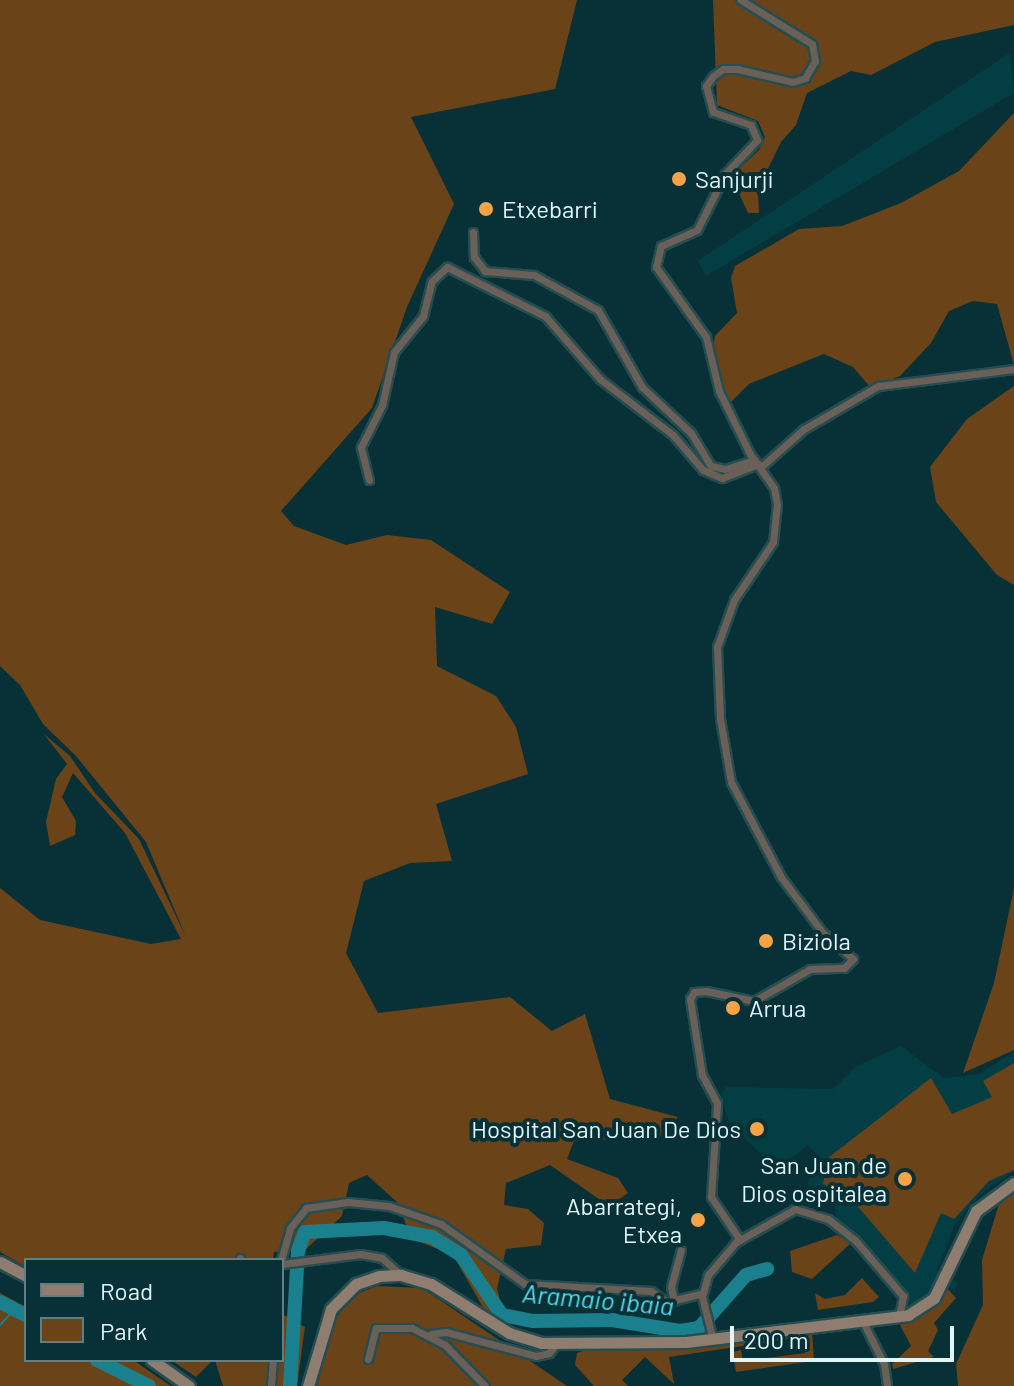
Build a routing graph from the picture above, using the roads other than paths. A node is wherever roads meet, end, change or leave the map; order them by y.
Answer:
1 (741, 0) edge
2 (473, 232) dead end
3 (1014, 369) edge
4 (758, 463) junction
5 (369, 480) dead end
6 (1014, 1183) edge
7 (740, 1240) junction
8 (681, 1250) dead end
9 (282, 1258) edge
10 (0, 1262) edge
11 (284, 1262) edge
12 (24, 1275) edge
13 (401, 1275) junction
14 (702, 1293) junction
15 (671, 1302) junction
16 (899, 1316) junction
17 (861, 1318) junction
18 (431, 1334) junction
19 (711, 1334) junction
20 (557, 1343) junction
21 (368, 1359) dead end
22 (155, 1362) edge
23 (273, 1362) edge
24 (189, 1386) edge
25 (271, 1386) edge
26 (308, 1386) edge
27 (485, 1386) edge
28 (887, 1386) edge

1 - 4 street
2 - 4 street
3 - 4 street
4 - 5 street
4 - 7 street
6 - 16 main road
7 - 14 street
7 - 16 street
8 - 15 street
9 - 15 street
10 - 12 main road
11 - 13 street
13 - 20 main road
13 - 26 main road
14 - 15 street
14 - 19 street
16 - 17 main road
17 - 19 main road
17 - 28 street
18 - 20 street
18 - 21 street
18 - 27 street
19 - 20 main road
22 - 24 main road
23 - 25 street

